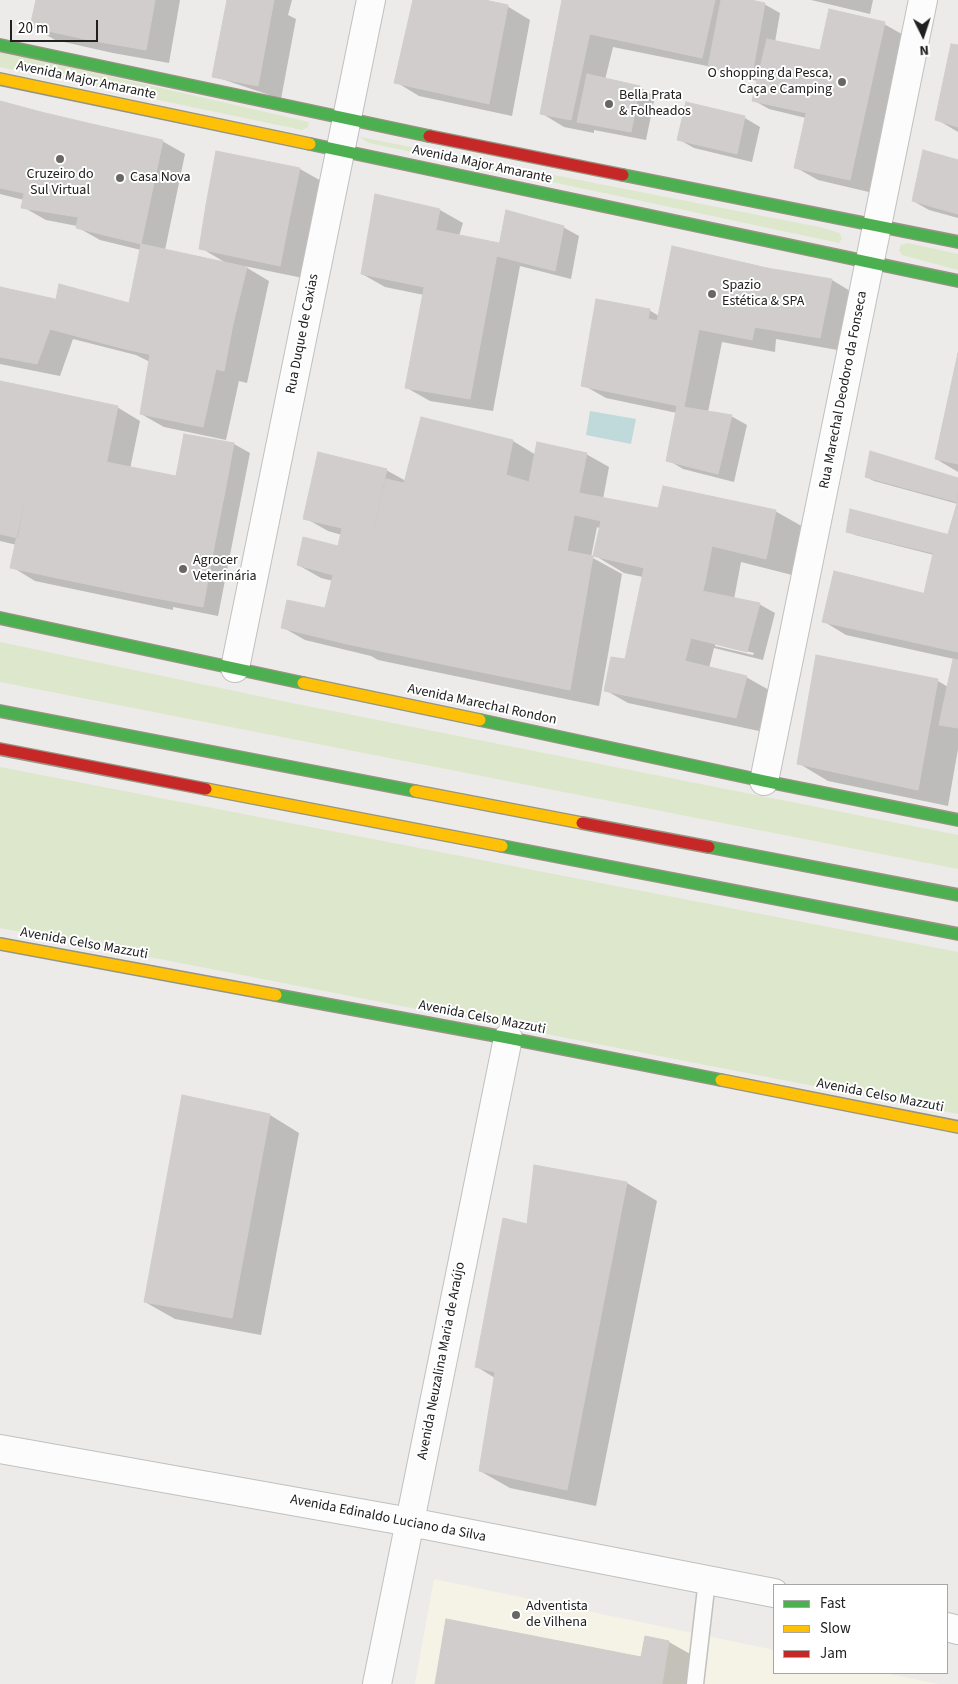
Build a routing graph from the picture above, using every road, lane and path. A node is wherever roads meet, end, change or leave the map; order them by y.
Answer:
1 (371, 0) edge
2 (923, 0) edge
3 (0, 46) edge
4 (0, 78) edge
5 (347, 120) junction
6 (340, 151) junction
7 (878, 225) junction
8 (958, 242) edge
9 (870, 262) junction
10 (958, 281) edge
11 (0, 618) edge
12 (235, 668) junction
13 (0, 711) edge
14 (0, 749) edge
15 (764, 781) junction
16 (958, 820) edge
17 (958, 895) edge
18 (958, 934) edge
19 (0, 944) edge
20 (508, 1038) junction
21 (958, 1126) edge
22 (0, 1449) edge
23 (410, 1522) junction
24 (707, 1580) junction
25 (773, 1594) edge
26 (377, 1684) edge
27 (695, 1684) edge

1 - 5 street, Rua Duque de Caxias
2 - 7 street, Rua Marechal Deodoro da Fonseca
3 - 5 main road, Avenida Major Amarante
4 - 6 main road, Avenida Major Amarante
5 - 6 street, Rua Duque de Caxias
5 - 7 main road, Avenida Major Amarante
6 - 9 main road, Avenida Major Amarante
6 - 12 street, Rua Duque de Caxias
7 - 8 main road, Avenida Major Amarante
7 - 9 street, Rua Marechal Deodoro da Fonseca
9 - 10 main road, Avenida Major Amarante
9 - 15 street, Rua Marechal Deodoro da Fonseca
11 - 12 main road, Avenida Marechal Rondon
12 - 15 main road, Avenida Marechal Rondon
13 - 17 main road
14 - 18 main road
15 - 16 main road, Avenida Marechal Rondon
19 - 20 main road, Avenida Celso Mazzuti
20 - 21 main road, Avenida Celso Mazzuti
20 - 23 street, Avenida Neuzalina Maria de Araújo
22 - 23 street, Avenida Edinaldo Luciano da Silva
23 - 24 street, Avenida Edinaldo Luciano da Silva
23 - 26 street, Avenida Neuzalina Maria de Araújo
24 - 25 street, Avenida Edinaldo Luciano da Silva
24 - 27 lane

